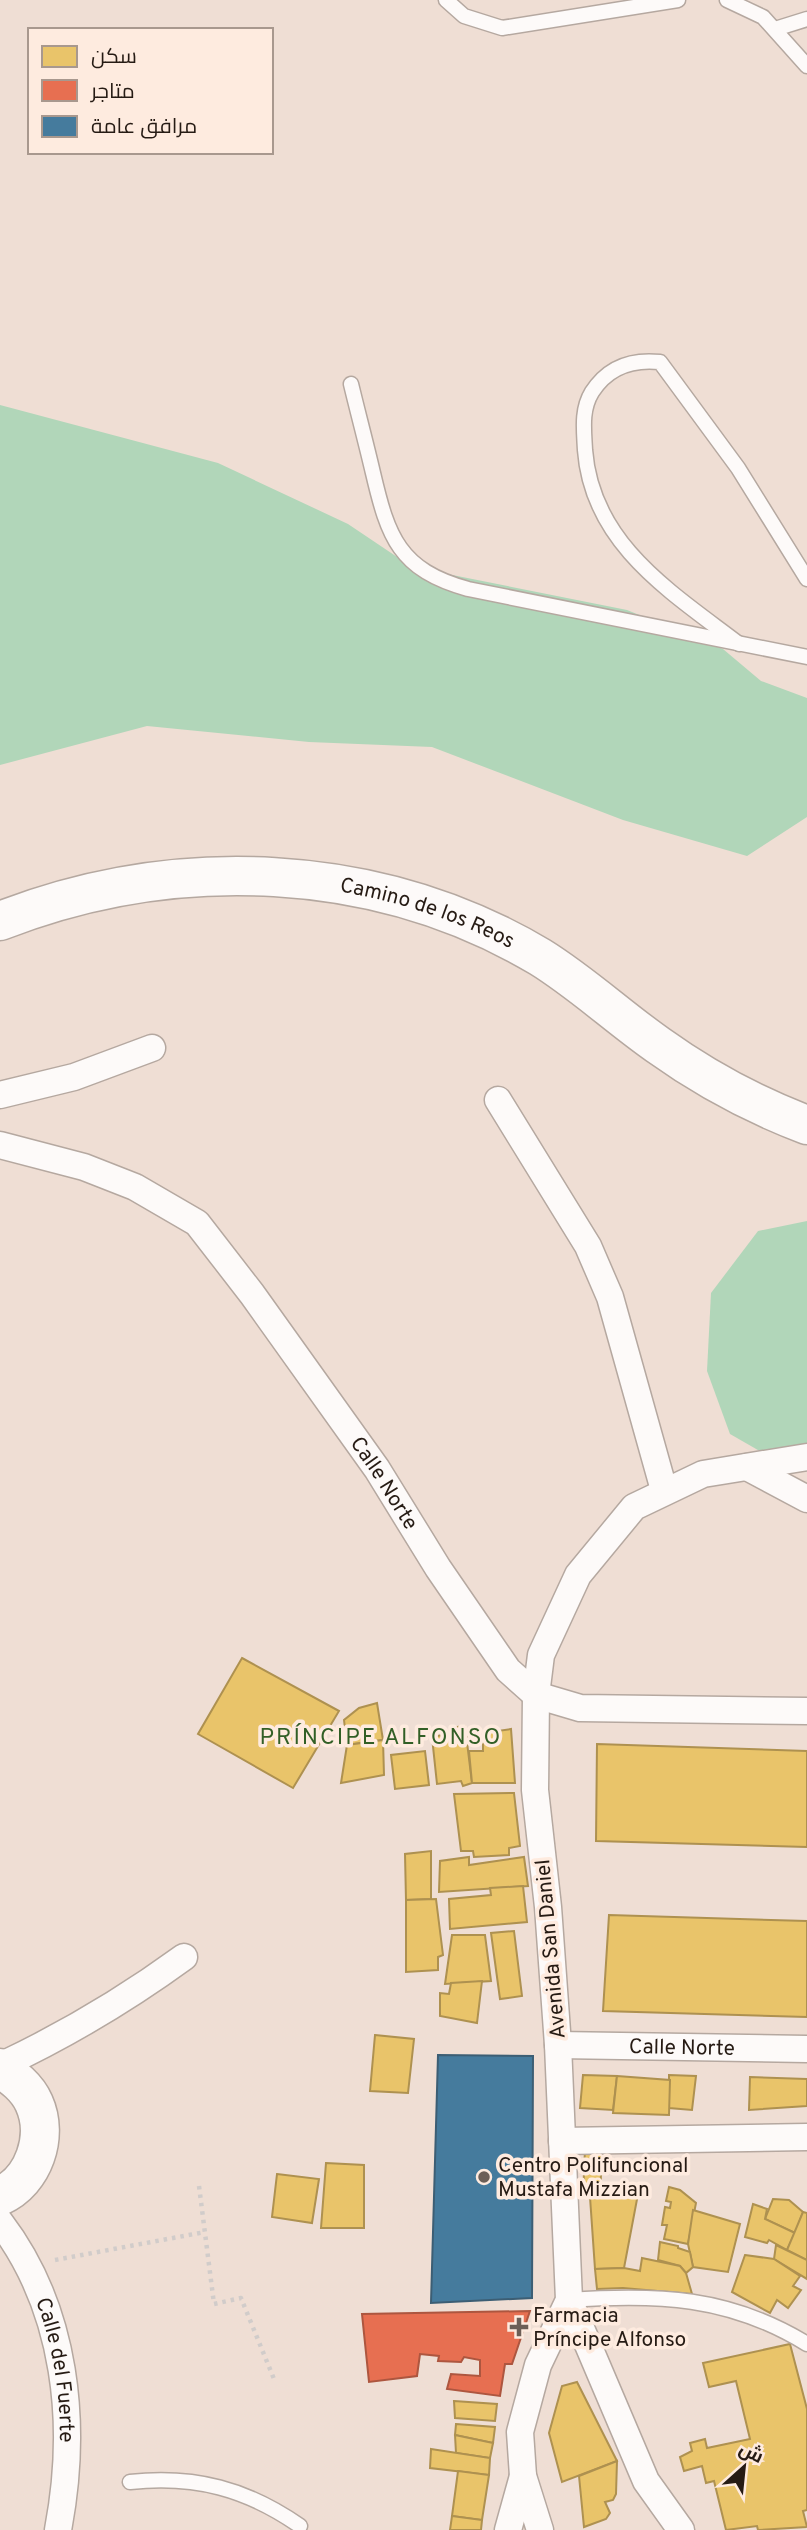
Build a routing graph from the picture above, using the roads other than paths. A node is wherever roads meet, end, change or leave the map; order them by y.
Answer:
1 (446, 0) edge
2 (678, 0) edge
3 (727, 0) edge
4 (807, 19) edge
5 (775, 29) junction
6 (807, 66) edge
7 (351, 384) dead end
8 (807, 579) edge
9 (739, 644) junction
10 (807, 657) edge
11 (0, 921) edge
12 (152, 1048) dead end
13 (0, 1095) edge
14 (498, 1100) dead end
15 (807, 1125) edge
16 (0, 1145) edge
17 (807, 1457) edge
18 (747, 1467) junction
19 (664, 1490) junction
20 (807, 1499) edge
21 (536, 1695) junction
22 (807, 1712) edge
23 (184, 1957) dead end
24 (558, 2045) junction
25 (807, 2049) edge
26 (0, 2067) edge
27 (807, 2137) edge
28 (562, 2141) junction
29 (0, 2196) edge
30 (0, 2222) edge
31 (569, 2300) junction
32 (807, 2344) edge
33 (523, 2476) junction
34 (130, 2482) dead end
35 (300, 2526) dead end
36 (58, 2530) edge
37 (508, 2530) edge
38 (540, 2530) edge
39 (681, 2530) edge

1 - 2 lane
3 - 5 lane
4 - 5 lane
5 - 6 lane
7 - 9 lane
8 - 9 lane
9 - 10 lane
11 - 15 street, Camino de los Reos
12 - 13 street
14 - 19 street
16 - 21 street, Calle Norte
17 - 18 street, Avenida San Daniel
18 - 19 street, Avenida San Daniel
18 - 20 street
19 - 21 street, Avenida San Daniel
21 - 22 street, Calle Norte
21 - 24 street, Avenida San Daniel
23 - 26 street
24 - 25 street, Calle Norte
24 - 28 street, Avenida San Daniel
26 - 29 street
27 - 28 street
28 - 31 street, Avenida San Daniel
30 - 36 street, Calle del Fuerte
31 - 32 lane
31 - 33 street, Avenida San Daniel
31 - 39 street
33 - 37 street
33 - 38 street, Avenida San Daniel
34 - 35 lane

